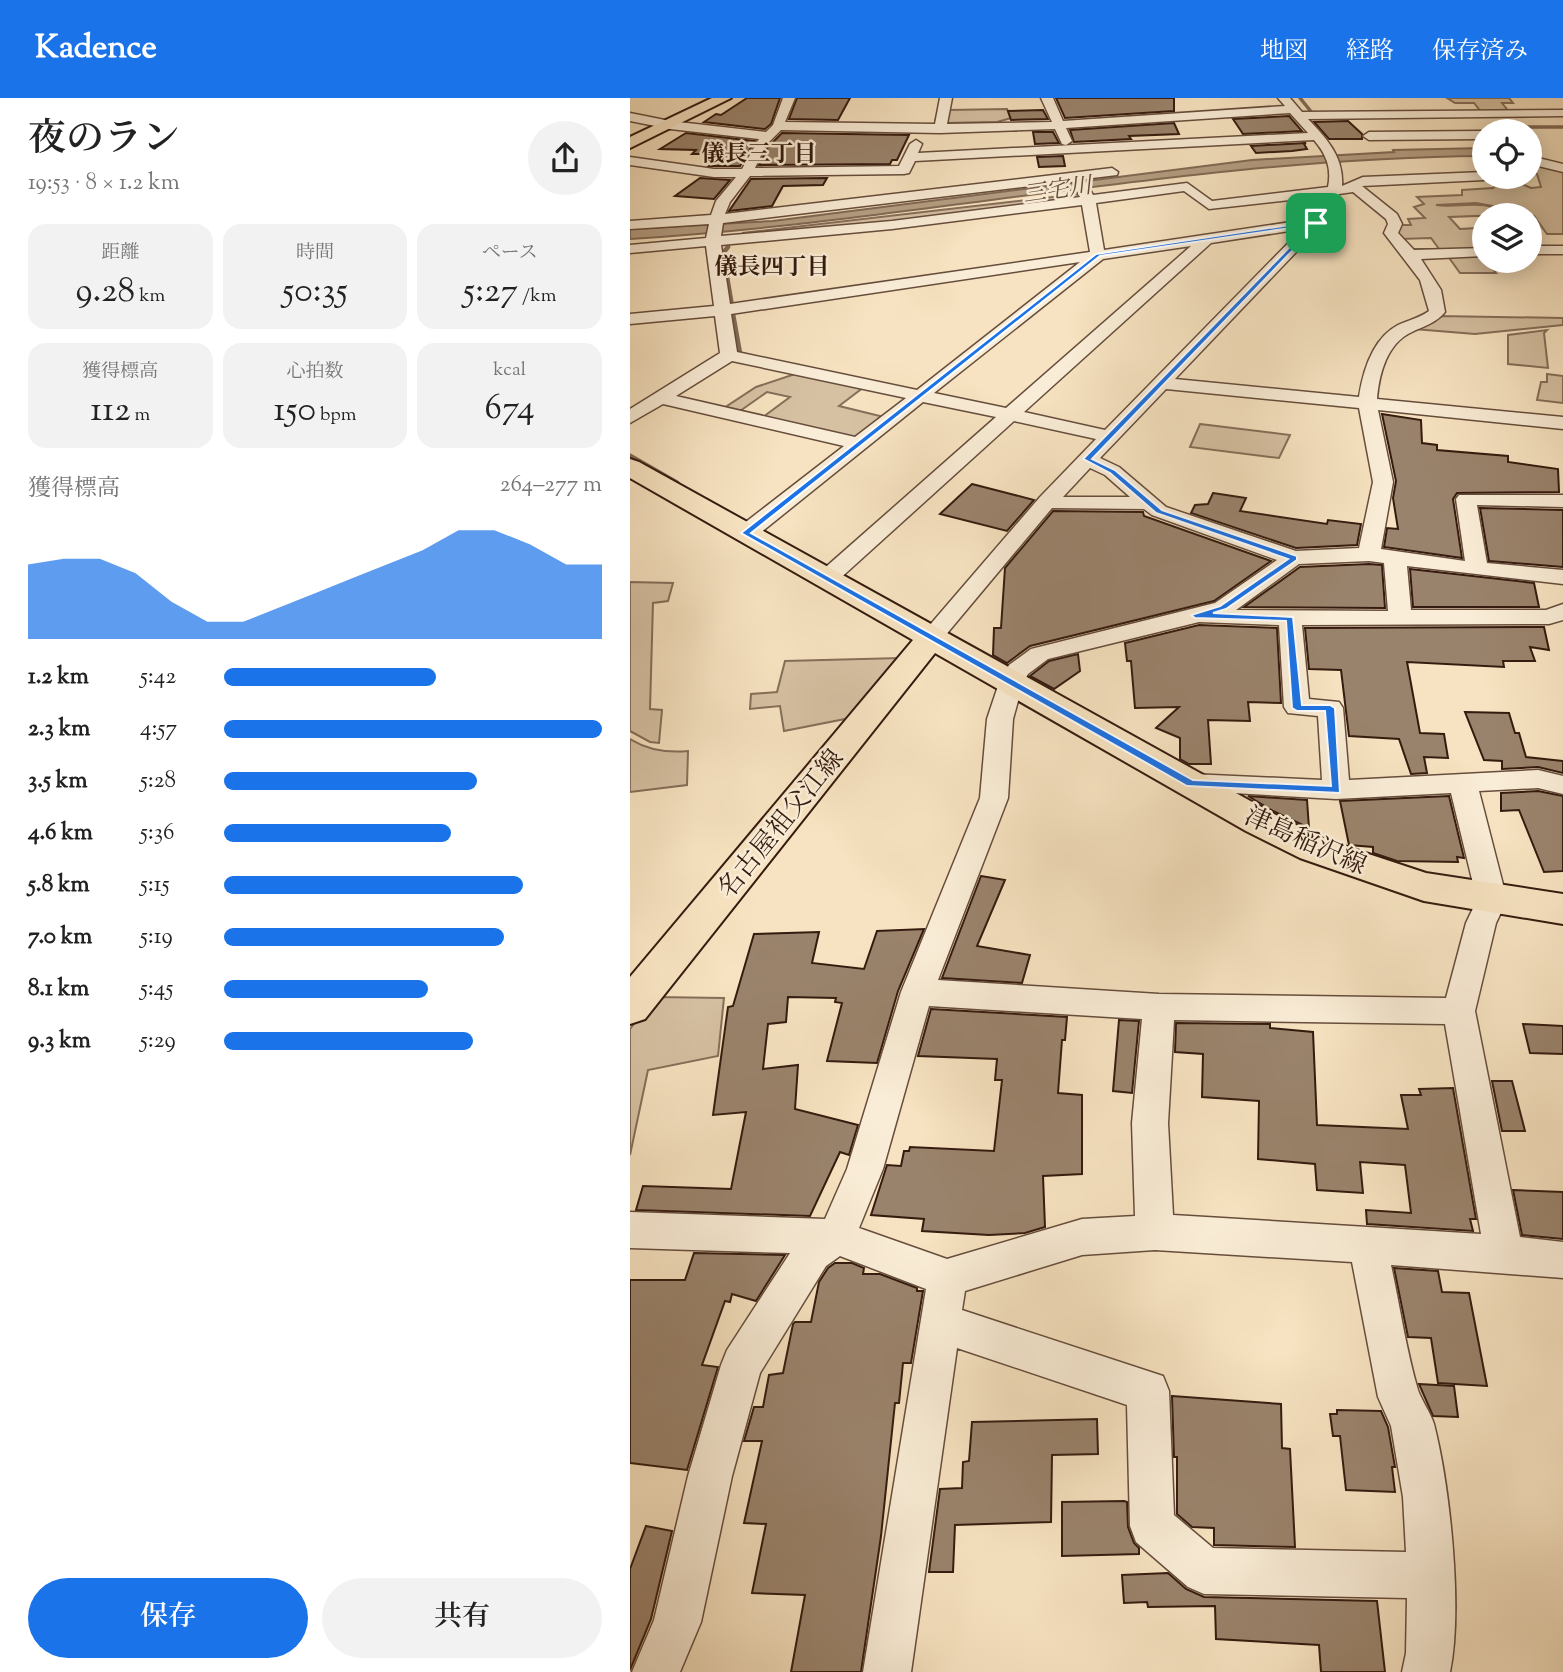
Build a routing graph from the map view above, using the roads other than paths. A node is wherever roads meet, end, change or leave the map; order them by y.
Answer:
1 (724, 98) edge
2 (789, 98) edge
3 (946, 98) edge
4 (1047, 98) edge
5 (1284, 98) edge
6 (1558, 98) edge
7 (1563, 103) edge
8 (1449, 104) dead end
9 (1358, 110) junction
10 (930, 113) dead end
11 (943, 113) junction
12 (1297, 113) junction
13 (1563, 113) edge
14 (890, 114) dead end
15 (1478, 115) junction
16 (630, 117) edge
17 (1481, 119) edge
18 (1122, 120) junction
19 (670, 125) junction
20 (1059, 125) junction
21 (830, 127) junction
22 (922, 128) junction
23 (940, 129) junction
24 (774, 131) junction
25 (1472, 135) edge
26 (1317, 136) junction
27 (1369, 136) junction
28 (630, 143) edge
29 (1137, 143) junction
30 (1069, 148) junction
31 (1377, 149) dead end
32 (910, 157) junction
33 (630, 161) edge
34 (1542, 163) edge
35 (658, 165) junction
36 (1563, 169) edge
37 (1112, 172) dead end
38 (746, 173) junction
39 (639, 174) dead end
40 (1472, 176) edge
41 (1077, 177) junction
42 (1356, 188) junction
43 (1336, 189) junction
44 (1087, 197) junction
45 (717, 219) junction
46 (1316, 223) junction
47 (630, 225) edge
48 (1209, 239) junction
49 (713, 240) junction
50 (630, 249) edge
51 (1542, 250) edge
52 (1563, 250) edge
53 (1472, 253) edge
54 (1098, 255) junction
55 (1409, 256) junction
56 (723, 310) junction
57 (630, 318) edge
58 (729, 355) junction
59 (1161, 383) junction
60 (920, 396) junction
61 (660, 398) junction
62 (1367, 403) junction
63 (1013, 416) junction
64 (630, 417) edge
65 (1563, 423) edge
66 (1109, 436) junction
67 (859, 444) junction
68 (1087, 459) junction
69 (630, 467) edge
70 (1047, 501) junction
71 (1563, 501) edge
72 (1149, 503) junction
73 (746, 533) junction
74 (1369, 554) junction
75 (1294, 558) junction
76 (1395, 558) junction
77 (1477, 569) junction
78 (1563, 577) edge
79 (827, 579) junction
80 (1563, 611) edge
81 (1195, 615) junction
82 (1290, 618) junction
83 (1400, 618) junction
84 (931, 638) junction
85 (1011, 683) junction
86 (1191, 783) junction
87 (1463, 785) junction
88 (1563, 785) edge
89 (1336, 790) junction
90 (1492, 900) junction
91 (1563, 909) edge
92 (917, 992) junction
93 (630, 1007) edge
94 (1158, 1007) junction
95 (1459, 1011) junction
96 (630, 1230) edge
97 (1155, 1232) junction
98 (836, 1237) junction
99 (1368, 1245) junction
100 (1504, 1254) junction
101 (1563, 1261) edge
102 (947, 1278) junction
103 (941, 1323) junction
104 (1430, 1576) junction
105 (656, 1672) edge
106 (887, 1672) edge
107 (1426, 1672) edge

1 - 19 main road
2 - 24 street
3 - 11 street
4 - 20 street
5 - 12 street
6 - 7 street
8 - 15 street
9 - 12 street
9 - 15 street
9 - 27 street
10 - 11 street
11 - 23 street
12 - 18 street
12 - 26 street
13 - 15 street
14 - 21 street
15 - 17 street
16 - 19 street
18 - 20 street
18 - 29 street
19 - 24 street
19 - 28 main road
20 - 23 street
20 - 30 street
21 - 22 street
21 - 24 street
22 - 23 street
22 - 32 street
24 - 38 street
25 - 27 street
26 - 29 street
26 - 43 street
27 - 31 street
29 - 30 street
30 - 32 street
30 - 41 street
32 - 38 street
33 - 35 street
34 - 36 street
35 - 38 street
35 - 39 street
37 - 41 street
38 - 45 street
40 - 42 street
41 - 44 street
41 - 45 street
42 - 43 street
42 - 55 street
43 - 44 street
43 - 46 street
44 - 49 street
44 - 54 street
45 - 47 street
45 - 49 street
46 - 48 street
46 - 59 street
48 - 54 street
48 - 63 street
49 - 50 street
49 - 56 street
51 - 52 street
53 - 55 street
54 - 56 street
54 - 60 street
55 - 62 street
56 - 57 street
56 - 58 street
58 - 60 street
58 - 61 street
59 - 62 street
59 - 66 street
60 - 63 street
60 - 67 street
61 - 64 street
61 - 67 street
62 - 65 street
62 - 74 street
63 - 66 street
63 - 79 street
66 - 68 street
67 - 73 street
68 - 70 street
68 - 72 street
69 - 73 main road, 津島稲沢線
70 - 72 street
70 - 84 street
71 - 77 street
72 - 75 street
73 - 79 main road, 津島稲沢線
74 - 75 street
74 - 76 street
75 - 81 street
76 - 77 street
76 - 83 street
77 - 78 street
79 - 84 main road, 津島稲沢線
80 - 83 street
81 - 82 street
81 - 85 street
82 - 83 street
82 - 89 street
84 - 85 main road, 津島稲沢線
84 - 93 main road, 名古屋祖父江線
85 - 86 main road, 津島稲沢線
85 - 92 street
86 - 89 street
86 - 90 main road, 津島稲沢線
87 - 88 street
87 - 89 street
87 - 90 street
90 - 91 main road, 津島稲沢線
90 - 95 street
92 - 94 street
92 - 98 street
94 - 95 street
94 - 97 street
95 - 100 street
96 - 98 street
97 - 99 street
97 - 102 street
98 - 102 street
98 - 105 street
99 - 100 street
99 - 104 street
100 - 101 street
102 - 103 street
103 - 104 street
103 - 106 street
104 - 107 street

